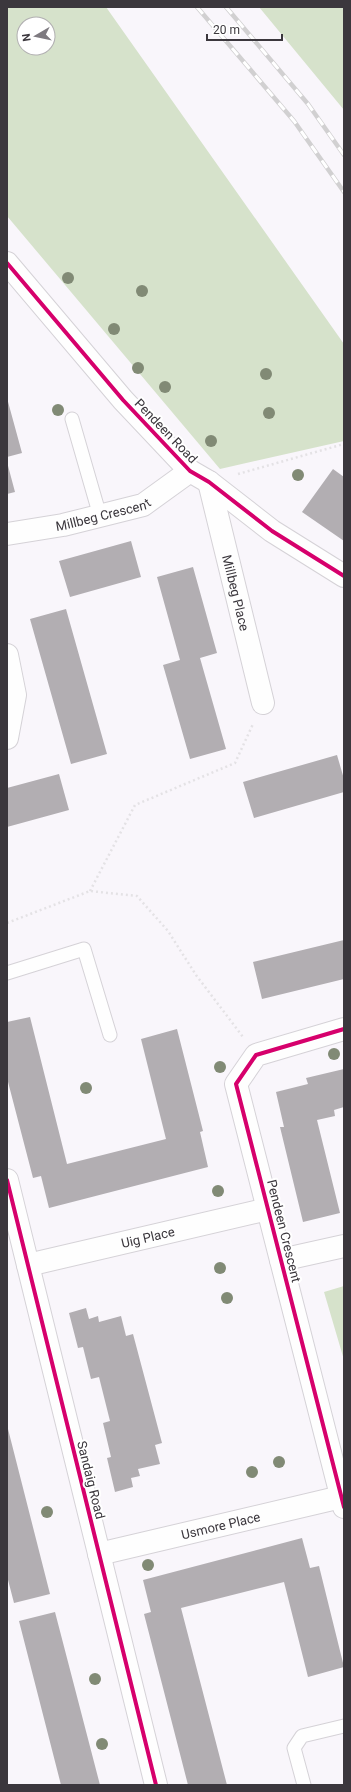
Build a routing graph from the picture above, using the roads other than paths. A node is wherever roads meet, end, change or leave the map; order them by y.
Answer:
1 (7, 264) edge
2 (72, 419) dead end
3 (190, 471) junction
4 (209, 482) junction
5 (100, 516) junction
6 (7, 534) edge
7 (344, 576) edge
8 (7, 655) edge
9 (263, 703) road end
10 (7, 738) edge
11 (7, 973) edge
12 (344, 1029) edge
13 (110, 1035) dead end
14 (7, 1180) edge
15 (268, 1210) junction
16 (344, 1246) edge
17 (281, 1260) junction
18 (28, 1264) junction
19 (336, 1441) edge
20 (343, 1502) edge
21 (99, 1554) junction
22 (344, 1726) edge
23 (156, 1785) edge
24 (304, 1785) edge

1 - 3 street, Pendeen Road
2 - 5 lane
3 - 4 street, Pendeen Road
3 - 5 street, Millbeg Crescent
4 - 7 street, Pendeen Road
4 - 9 street, Millbeg Place
5 - 6 street, Millbeg Crescent
8 - 10 street
11 - 13 lane
12 - 15 street, Pendeen Crescent
14 - 18 street, Sandaig Road
15 - 17 street, Pendeen Crescent
15 - 18 street, Uig Place
16 - 17 street
17 - 19 street, Pendeen Crescent
18 - 21 street, Sandaig Road
19 - 20 street, Pendeen Crescent
20 - 21 street, Usmore Place
21 - 23 street, Sandaig Road
22 - 24 lane

